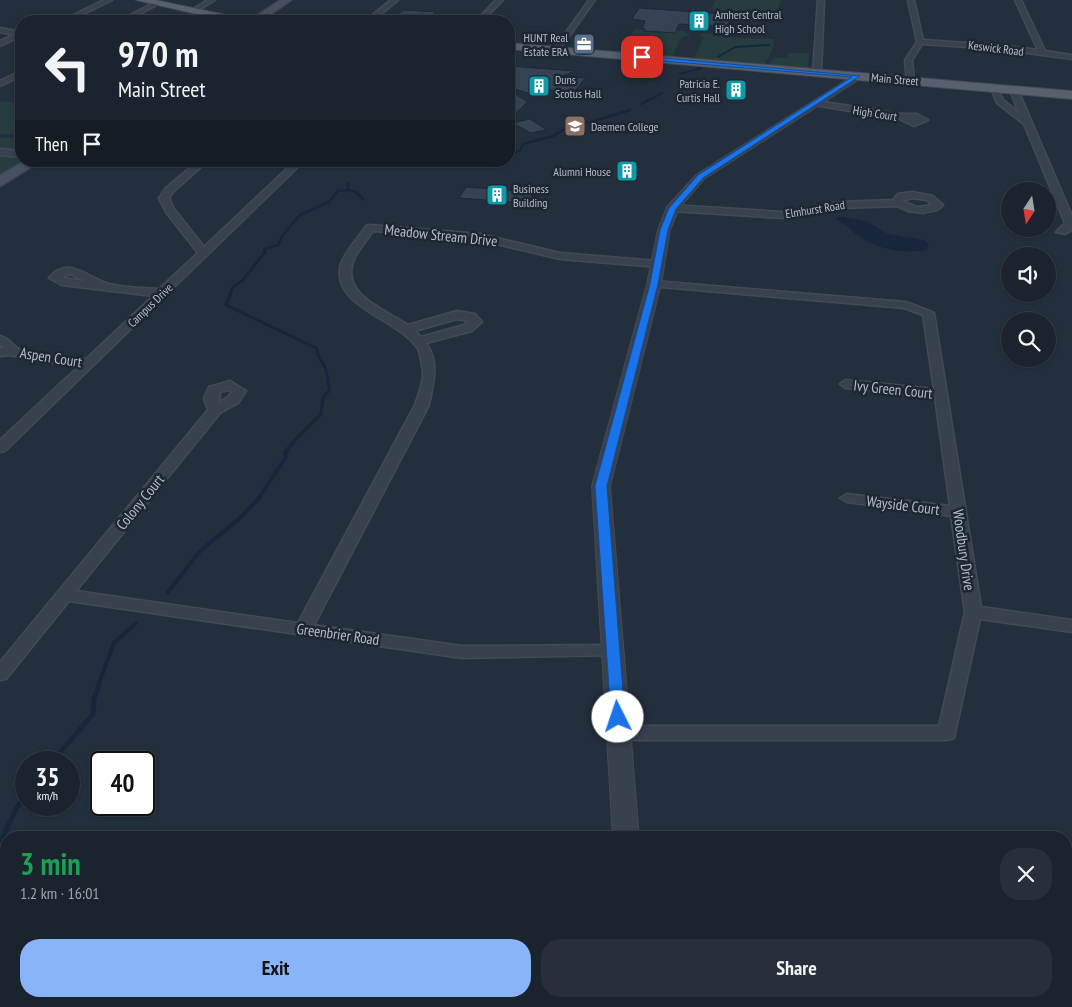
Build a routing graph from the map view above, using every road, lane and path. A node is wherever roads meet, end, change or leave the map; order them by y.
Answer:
1 (109, 0) edge
2 (141, 0) edge
3 (212, 0) edge
4 (287, 0) edge
5 (395, 0) edge
6 (500, 0) edge
7 (592, 0) edge
8 (820, 0) edge
9 (911, 0) edge
10 (1018, 0) edge
11 (157, 3) junction
12 (193, 11) junction
13 (77, 15) edge
14 (134, 15) edge
15 (212, 15) edge
16 (263, 15) edge
17 (376, 15) edge
18 (484, 15) edge
19 (0, 30) edge
20 (15, 33) edge
21 (15, 36) edge
22 (920, 42) junction
23 (0, 44) edge
24 (515, 47) edge
25 (555, 50) junction
26 (1043, 54) junction
27 (1072, 56) edge
28 (817, 73) junction
29 (15, 76) edge
30 (858, 76) junction
31 (910, 81) junction
32 (0, 84) edge
33 (993, 88) junction
34 (1014, 90) junction
35 (1072, 95) edge
36 (817, 103) junction
37 (903, 117) dead end
38 (1029, 125) junction
39 (0, 152) edge
40 (15, 153) edge
41 (24, 167) edge
42 (197, 167) edge
43 (294, 167) edge
44 (0, 182) edge
45 (899, 203) dead end
46 (672, 208) junction
47 (1061, 232) dead end
48 (204, 253) junction
49 (658, 264) junction
50 (654, 284) junction
51 (106, 287) dead end
52 (163, 293) junction
53 (408, 329) junction
54 (0, 340) edge
55 (421, 341) junction
56 (6, 352) edge
57 (89, 363) junction
58 (846, 384) dead end
59 (941, 394) junction
60 (215, 410) dead end
61 (0, 448) edge
62 (847, 498) dead end
63 (958, 512) junction
64 (64, 595) junction
65 (973, 612) junction
66 (1072, 626) edge
67 (304, 629) junction
68 (614, 651) junction
69 (0, 674) edge
70 (619, 733) junction
71 (626, 831) edge

1 - 13 street
2 - 11 main road
3 - 12 street
4 - 16 main road
5 - 17 street
6 - 18 street
7 - 25 street
8 - 28 street
9 - 22 street
10 - 26 street
11 - 12 main road
11 - 14 street
12 - 15 main road
19 - 20 street
21 - 23 street
22 - 26 street, Keswick Road
22 - 31 street
24 - 25 main road, Main Street
25 - 28 main road, Main Street
26 - 27 street, Keswick Road
28 - 30 main road, Main Street
29 - 32 street
30 - 31 main road, Main Street
30 - 36 street
31 - 33 main road, Main Street
33 - 34 main road, Main Street
33 - 38 street
34 - 35 main road, Main Street
34 - 38 street
36 - 37 street, High Court
36 - 46 street
38 - 47 street
39 - 40 street
41 - 44 main road
42 - 48 street
43 - 48 street, Campus Drive
45 - 46 street, Elmhurst Road
46 - 49 street
48 - 52 street, Campus Drive
49 - 50 street
49 - 53 street, Meadow Stream Drive
50 - 59 street, Woodbury Drive
50 - 68 street
51 - 52 street
52 - 57 street, Campus Drive
53 - 55 street, Meadow Stream Drive
53 - 55 street
54 - 56 street, Aspen Court
55 - 67 street, Meadow Stream Drive
56 - 57 street, Aspen Court
57 - 61 street, Campus Drive
58 - 59 street, Ivy Green Court
59 - 63 street, Woodbury Drive
60 - 64 street, Colony Court
62 - 63 street, Wayside Court
63 - 65 street, Woodbury Drive
64 - 67 street, Greenbrier Road
64 - 69 street, Colony Court
65 - 66 street
65 - 70 street, Woodbury Drive
67 - 68 street, Greenbrier Road
68 - 70 street
70 - 71 street

